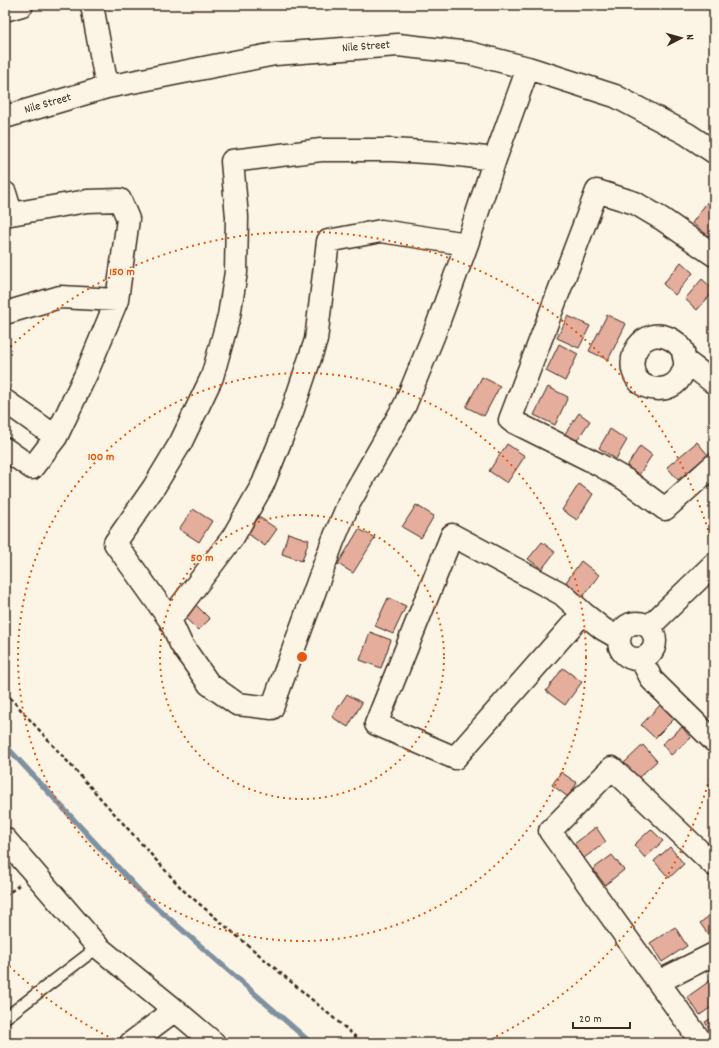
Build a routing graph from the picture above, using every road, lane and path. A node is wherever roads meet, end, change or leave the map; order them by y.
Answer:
1 (22, 5) edge
2 (92, 5) edge
3 (5, 10) edge
4 (528, 68) junction
5 (107, 87) junction
6 (5, 117) edge
7 (714, 152) edge
8 (494, 159) junction
9 (7, 207) edge
10 (467, 244) junction
11 (714, 255) edge
12 (117, 300) junction
13 (5, 313) edge
14 (685, 360) dead end
15 (714, 383) edge
16 (5, 402) edge
17 (56, 437) junction
18 (5, 449) edge
19 (714, 465) edge
20 (714, 564) edge
21 (583, 613) junction
22 (170, 620) junction
23 (648, 626) junction
24 (619, 638) junction
25 (641, 659) junction
26 (5, 692) edge
27 (714, 741) edge
28 (5, 839) edge
29 (714, 865) edge
30 (98, 947) junction
31 (714, 954) edge
32 (658, 982) junction
33 (175, 1010) junction
34 (5, 1018) edge
35 (131, 1043) edge
36 (214, 1043) edge
37 (363, 1043) edge
38 (702, 1043) edge

1 - 3 street
2 - 5 street
4 - 5 street, Nile Street
4 - 7 street, Nile Street
4 - 8 street
5 - 6 street, Nile Street
8 - 10 street
8 - 22 street
9 - 12 street
10 - 22 street
10 - 22 street
11 - 19 street
12 - 13 street
12 - 17 street
14 - 15 street
16 - 17 street
17 - 18 street
20 - 23 street
21 - 21 street
21 - 24 street
23 - 24 street
23 - 25 street
24 - 25 street
25 - 27 street
26 - 37 path
28 - 30 street
29 - 32 street
30 - 33 street
30 - 34 lane
31 - 32 street
32 - 38 street
33 - 35 street
33 - 36 street

